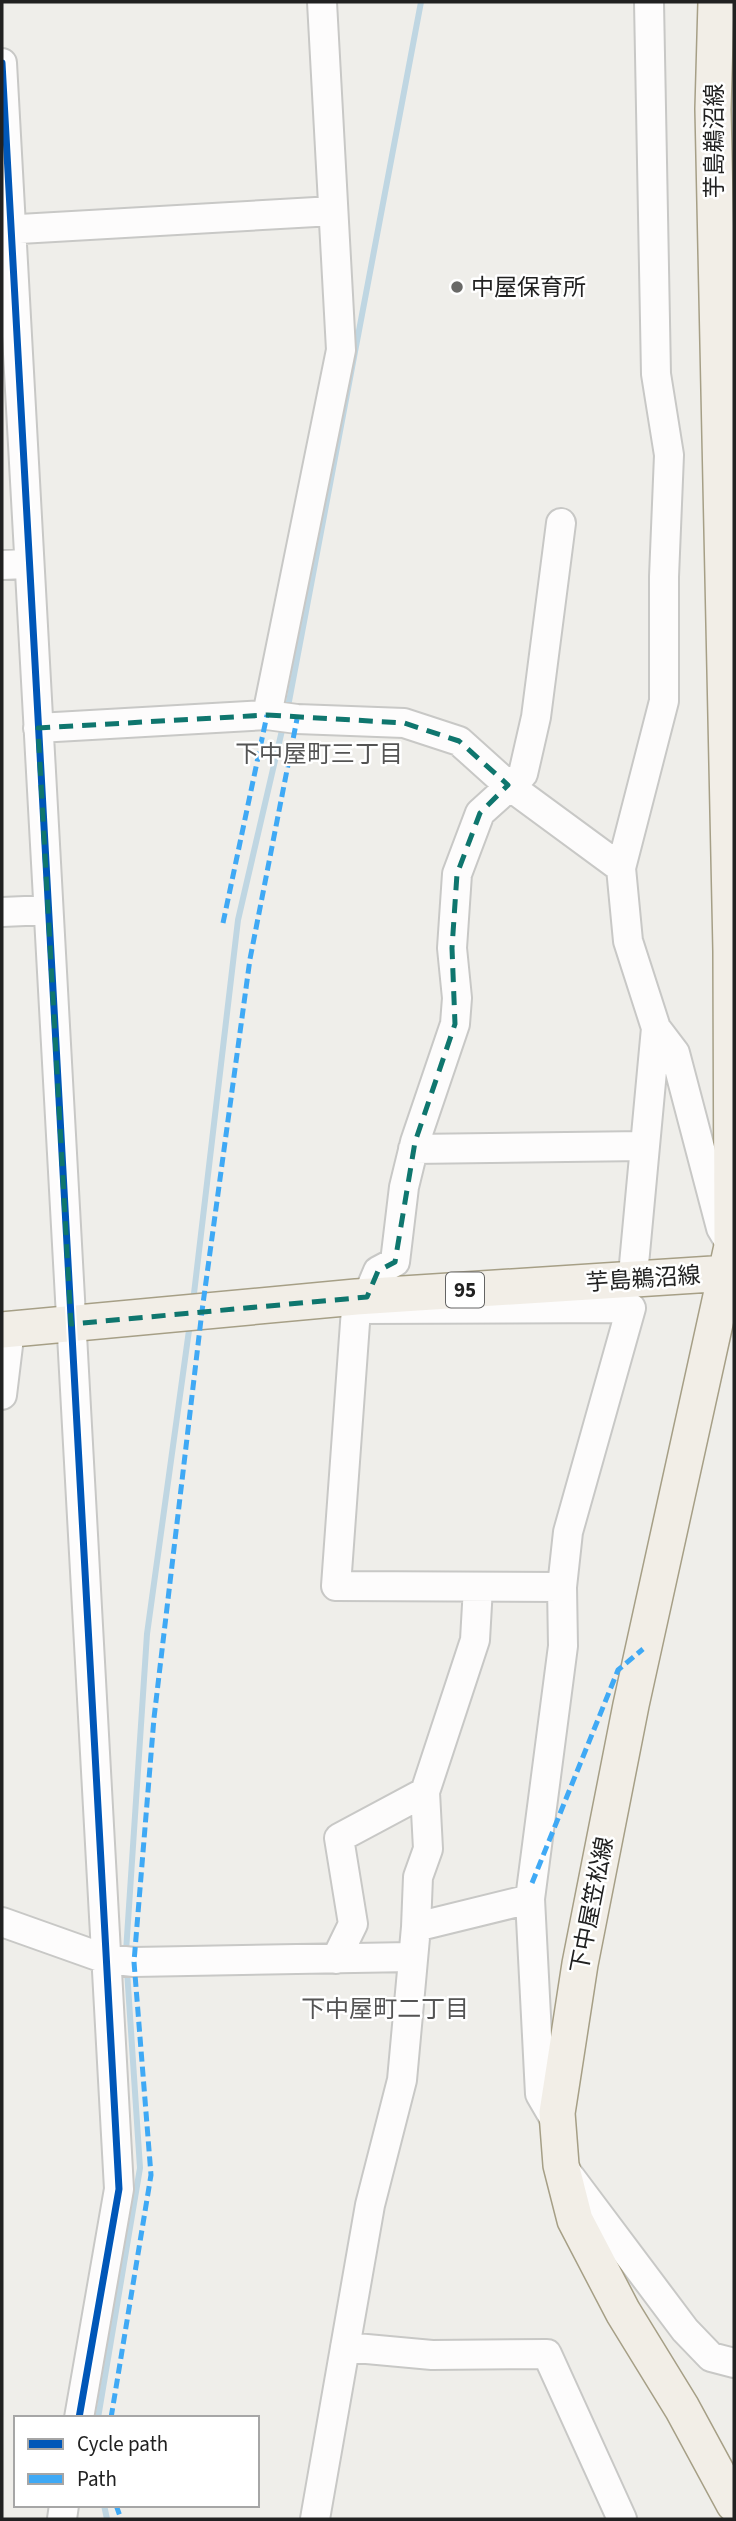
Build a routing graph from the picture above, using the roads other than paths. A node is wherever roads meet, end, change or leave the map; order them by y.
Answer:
1 (321, 2) edge
2 (649, 2) edge
3 (716, 2) edge
4 (2, 63) edge
5 (333, 211) junction
6 (6, 229) edge
7 (561, 523) dead end
8 (15, 564) edge
9 (277, 716) junction
10 (38, 728) junction
11 (508, 785) junction
12 (621, 868) junction
13 (48, 910) junction
14 (2, 912) edge
15 (656, 1028) junction
16 (644, 1146) junction
17 (413, 1149) junction
18 (732, 1263) edge
19 (634, 1264) dead end
20 (360, 1301) junction
21 (71, 1324) junction
22 (6, 1329) edge
23 (2, 1395) edge
24 (478, 1587) junction
25 (562, 1587) junction
26 (425, 1792) junction
27 (530, 1899) junction
28 (2, 1922) edge
29 (416, 1927) junction
30 (411, 1957) junction
31 (106, 1959) junction
32 (336, 1959) junction
33 (558, 2125) junction
34 (561, 2165) junction
35 (345, 2347) junction
36 (734, 2363) edge
37 (79, 2416) edge
38 (734, 2504) edge
39 (315, 2519) edge
40 (621, 2519) edge

1 - 5 street
2 - 12 street
3 - 18 main road, 芋島鵜沼線
4 - 6 street
5 - 6 street
5 - 9 street
6 - 8 street
7 - 11 street
8 - 10 street
9 - 10 street
9 - 11 street
10 - 13 street
11 - 12 street
11 - 17 street
12 - 15 street
13 - 14 street
13 - 21 street
15 - 16 street
15 - 18 street
16 - 17 street
16 - 19 street
17 - 20 street
18 - 20 main road, 芋島鵜沼線 / 95
18 - 33 main road, 下中屋笠松線
20 - 21 main road, 芋島鵜沼線 / 95
20 - 24 street
20 - 25 street
21 - 22 main road, 芋島鵜沼線 / 95
21 - 31 street
22 - 23 street
24 - 25 street
24 - 26 street
25 - 27 street
26 - 29 street
26 - 32 street
27 - 29 street
27 - 33 street
28 - 31 street
29 - 30 street
30 - 32 street
30 - 35 street
31 - 32 street
31 - 37 street
33 - 34 main road, 下中屋笠松線
34 - 36 street
34 - 38 main road, 下中屋笠松線
35 - 39 street
35 - 40 street

